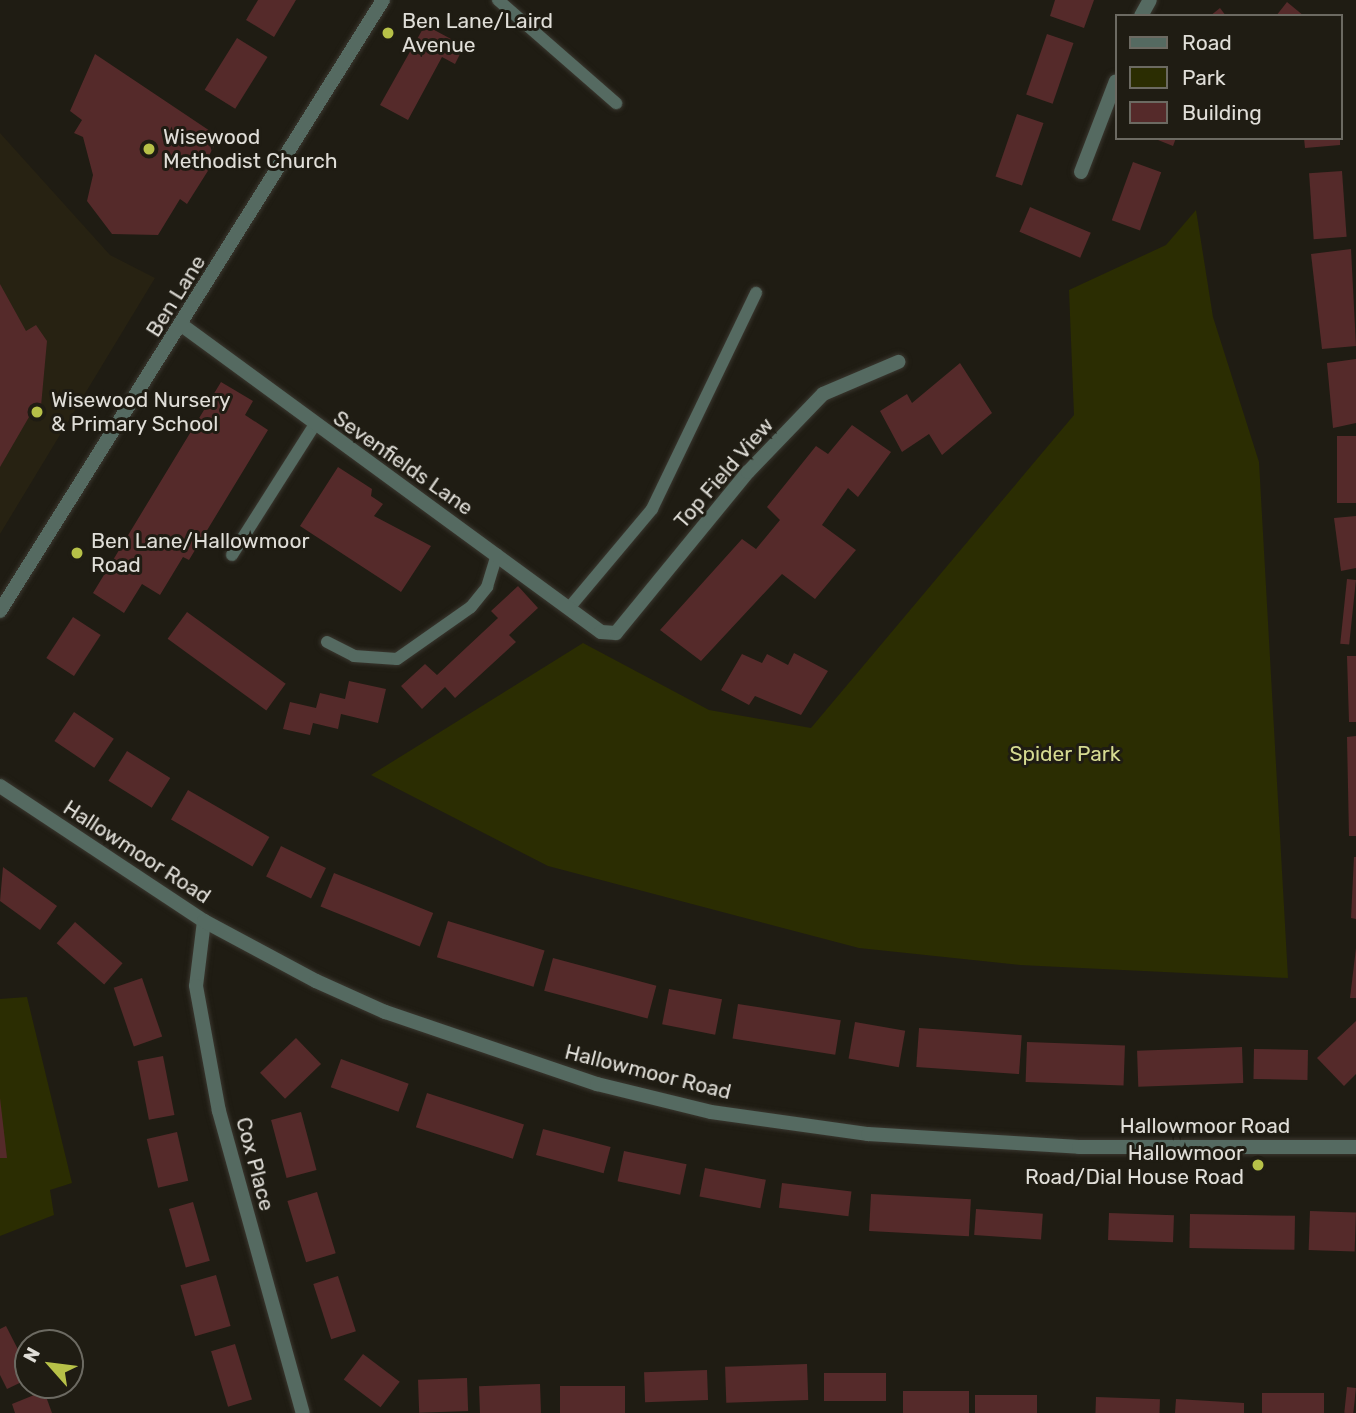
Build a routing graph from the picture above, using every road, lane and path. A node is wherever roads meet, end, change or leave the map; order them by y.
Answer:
1 (383, 0) edge
2 (498, 0) edge
3 (1114, 86) edge
4 (617, 103) dead end
5 (1081, 172) dead end
6 (756, 293) dead end
7 (183, 326) junction
8 (898, 362) dead end
9 (314, 426) junction
10 (232, 555) dead end
11 (497, 555) junction
12 (569, 608) junction
13 (0, 611) edge
14 (601, 632) joint
15 (327, 642) dead end
16 (0, 786) edge
17 (204, 922) junction
18 (1356, 1147) edge
19 (303, 1413) edge

1 - 7 street, Ben Lane
2 - 4 lane
3 - 5 street
6 - 12 lane
7 - 9 street, Sevenfields Lane
7 - 13 street, Ben Lane
8 - 14 street, Top Field View
9 - 10 lane
9 - 11 street, Sevenfields Lane
11 - 12 street, Sevenfields Lane
11 - 15 lane
12 - 14 street, Sevenfields Lane
16 - 17 street, Hallowmoor Road
17 - 18 street, Hallowmoor Road
17 - 19 street, Cox Place

